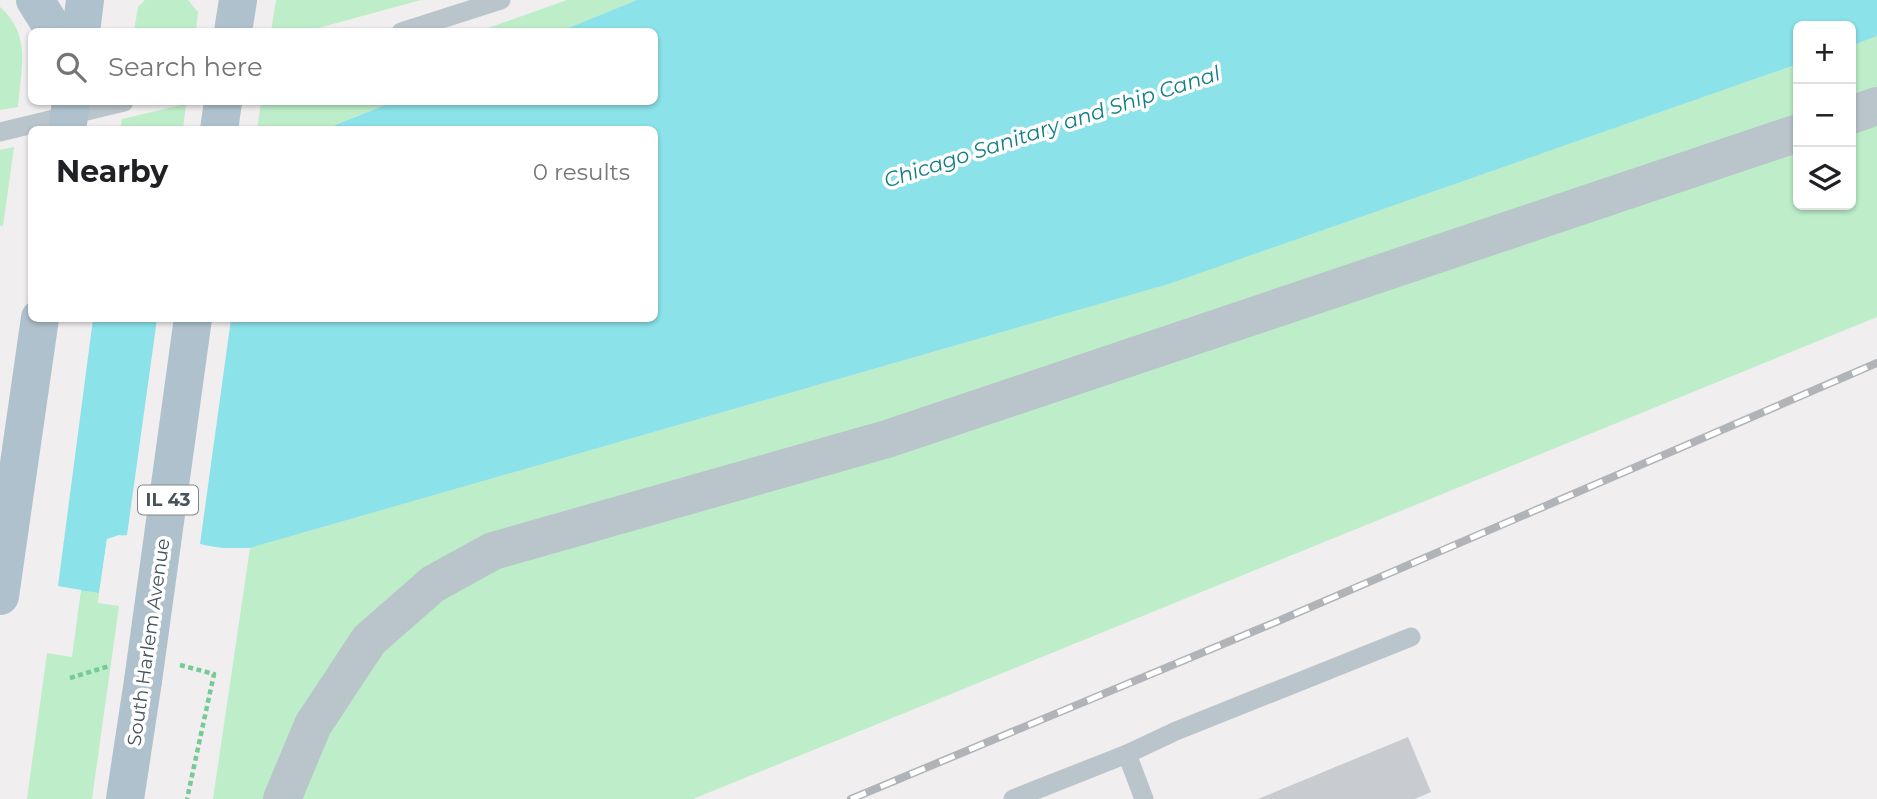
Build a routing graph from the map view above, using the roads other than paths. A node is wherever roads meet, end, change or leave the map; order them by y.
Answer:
1 (35, 0) edge
2 (85, 0) edge
3 (500, 0) edge
4 (52, 28) edge
5 (82, 28) edge
6 (413, 28) edge
7 (71, 105) edge
8 (112, 105) edge
9 (223, 105) edge
10 (1877, 106) edge
11 (1856, 113) edge
12 (68, 126) edge
13 (220, 126) edge
14 (0, 132) edge
15 (1793, 135) edge
16 (39, 322) edge
17 (192, 322) edge
18 (0, 596) edge
19 (1411, 637) dead end
20 (1127, 754) junction
21 (125, 799) edge
22 (282, 799) edge
23 (1013, 799) edge
24 (1144, 799) edge

1 - 4 main road
2 - 5 main road
3 - 6 lane
7 - 12 main road, bridge
8 - 14 lane
9 - 13 main road
10 - 11 street
15 - 22 street
16 - 18 main road
17 - 21 main road, South Harlem Avenue / IL 43, bridge
19 - 20 lane
20 - 23 lane
20 - 24 lane

